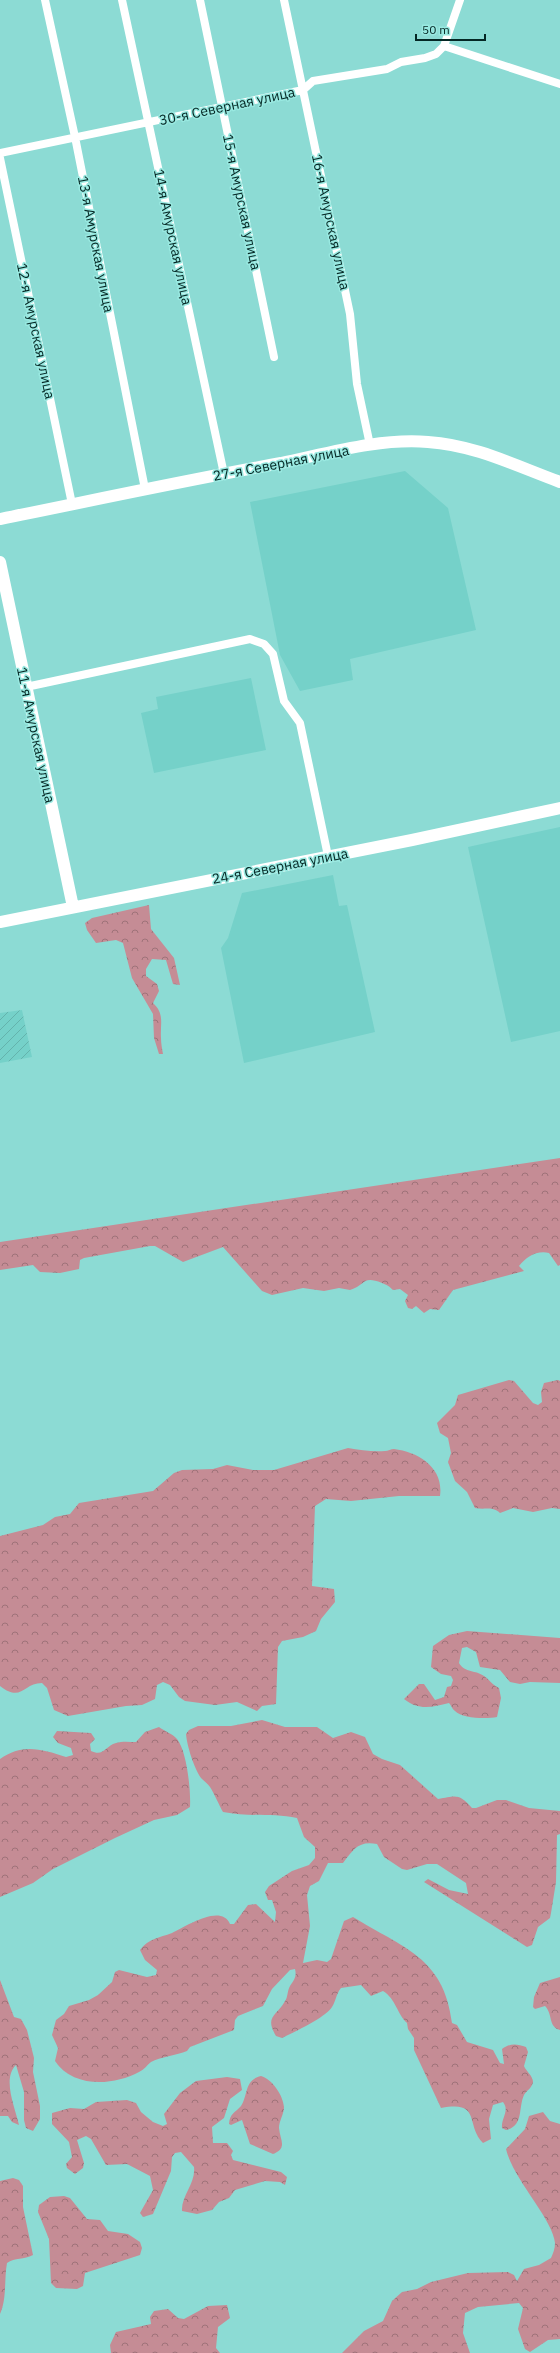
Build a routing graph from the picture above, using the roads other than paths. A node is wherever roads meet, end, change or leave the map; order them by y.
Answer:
1 (45, 0) edge
2 (122, 0) edge
3 (200, 0) edge
4 (284, 0) edge
5 (460, 0) edge
6 (444, 46) junction
7 (560, 84) edge
8 (303, 90) junction
9 (222, 108) junction
10 (148, 123) junction
11 (75, 138) junction
12 (0, 153) edge
13 (0, 158) edge
14 (274, 357) dead end
15 (370, 446) junction
16 (224, 474) junction
17 (560, 482) edge
18 (145, 489) junction
19 (72, 504) junction
20 (0, 519) edge
21 (0, 562) edge
22 (26, 687) junction
23 (560, 808) edge
24 (328, 856) junction
25 (73, 907) junction
26 (0, 922) edge

1 - 11 street, 13-я Амурская улица
2 - 10 street, 14-я Амурская улица
3 - 9 street, 15-я Амурская улица
4 - 8 street, 16-я Амурская улица
5 - 6 street
6 - 7 street
6 - 8 street, 30-я Северная улица
8 - 9 street, 30-я Северная улица
8 - 15 street, 16-я Амурская улица
9 - 10 street, 30-я Северная улица
9 - 14 street, 15-я Амурская улица
10 - 11 street, 30-я Северная улица
10 - 16 street, 14-я Амурская улица
11 - 12 street, 30-я Северная улица
11 - 18 street, 13-я Амурская улица
13 - 19 street, 12-я Амурская улица
15 - 16 street, 27-я Северная улица
15 - 17 street, 27-я Северная улица
16 - 18 street, 27-я Северная улица
18 - 19 street, 27-я Северная улица
19 - 20 street, 27-я Северная улица
21 - 22 street, 11-я Амурская улица
22 - 24 street
22 - 25 street, 11-я Амурская улица
23 - 24 street, 24-я Северная улица
24 - 25 street, 24-я Северная улица
25 - 26 street, 24-я Северная улица

